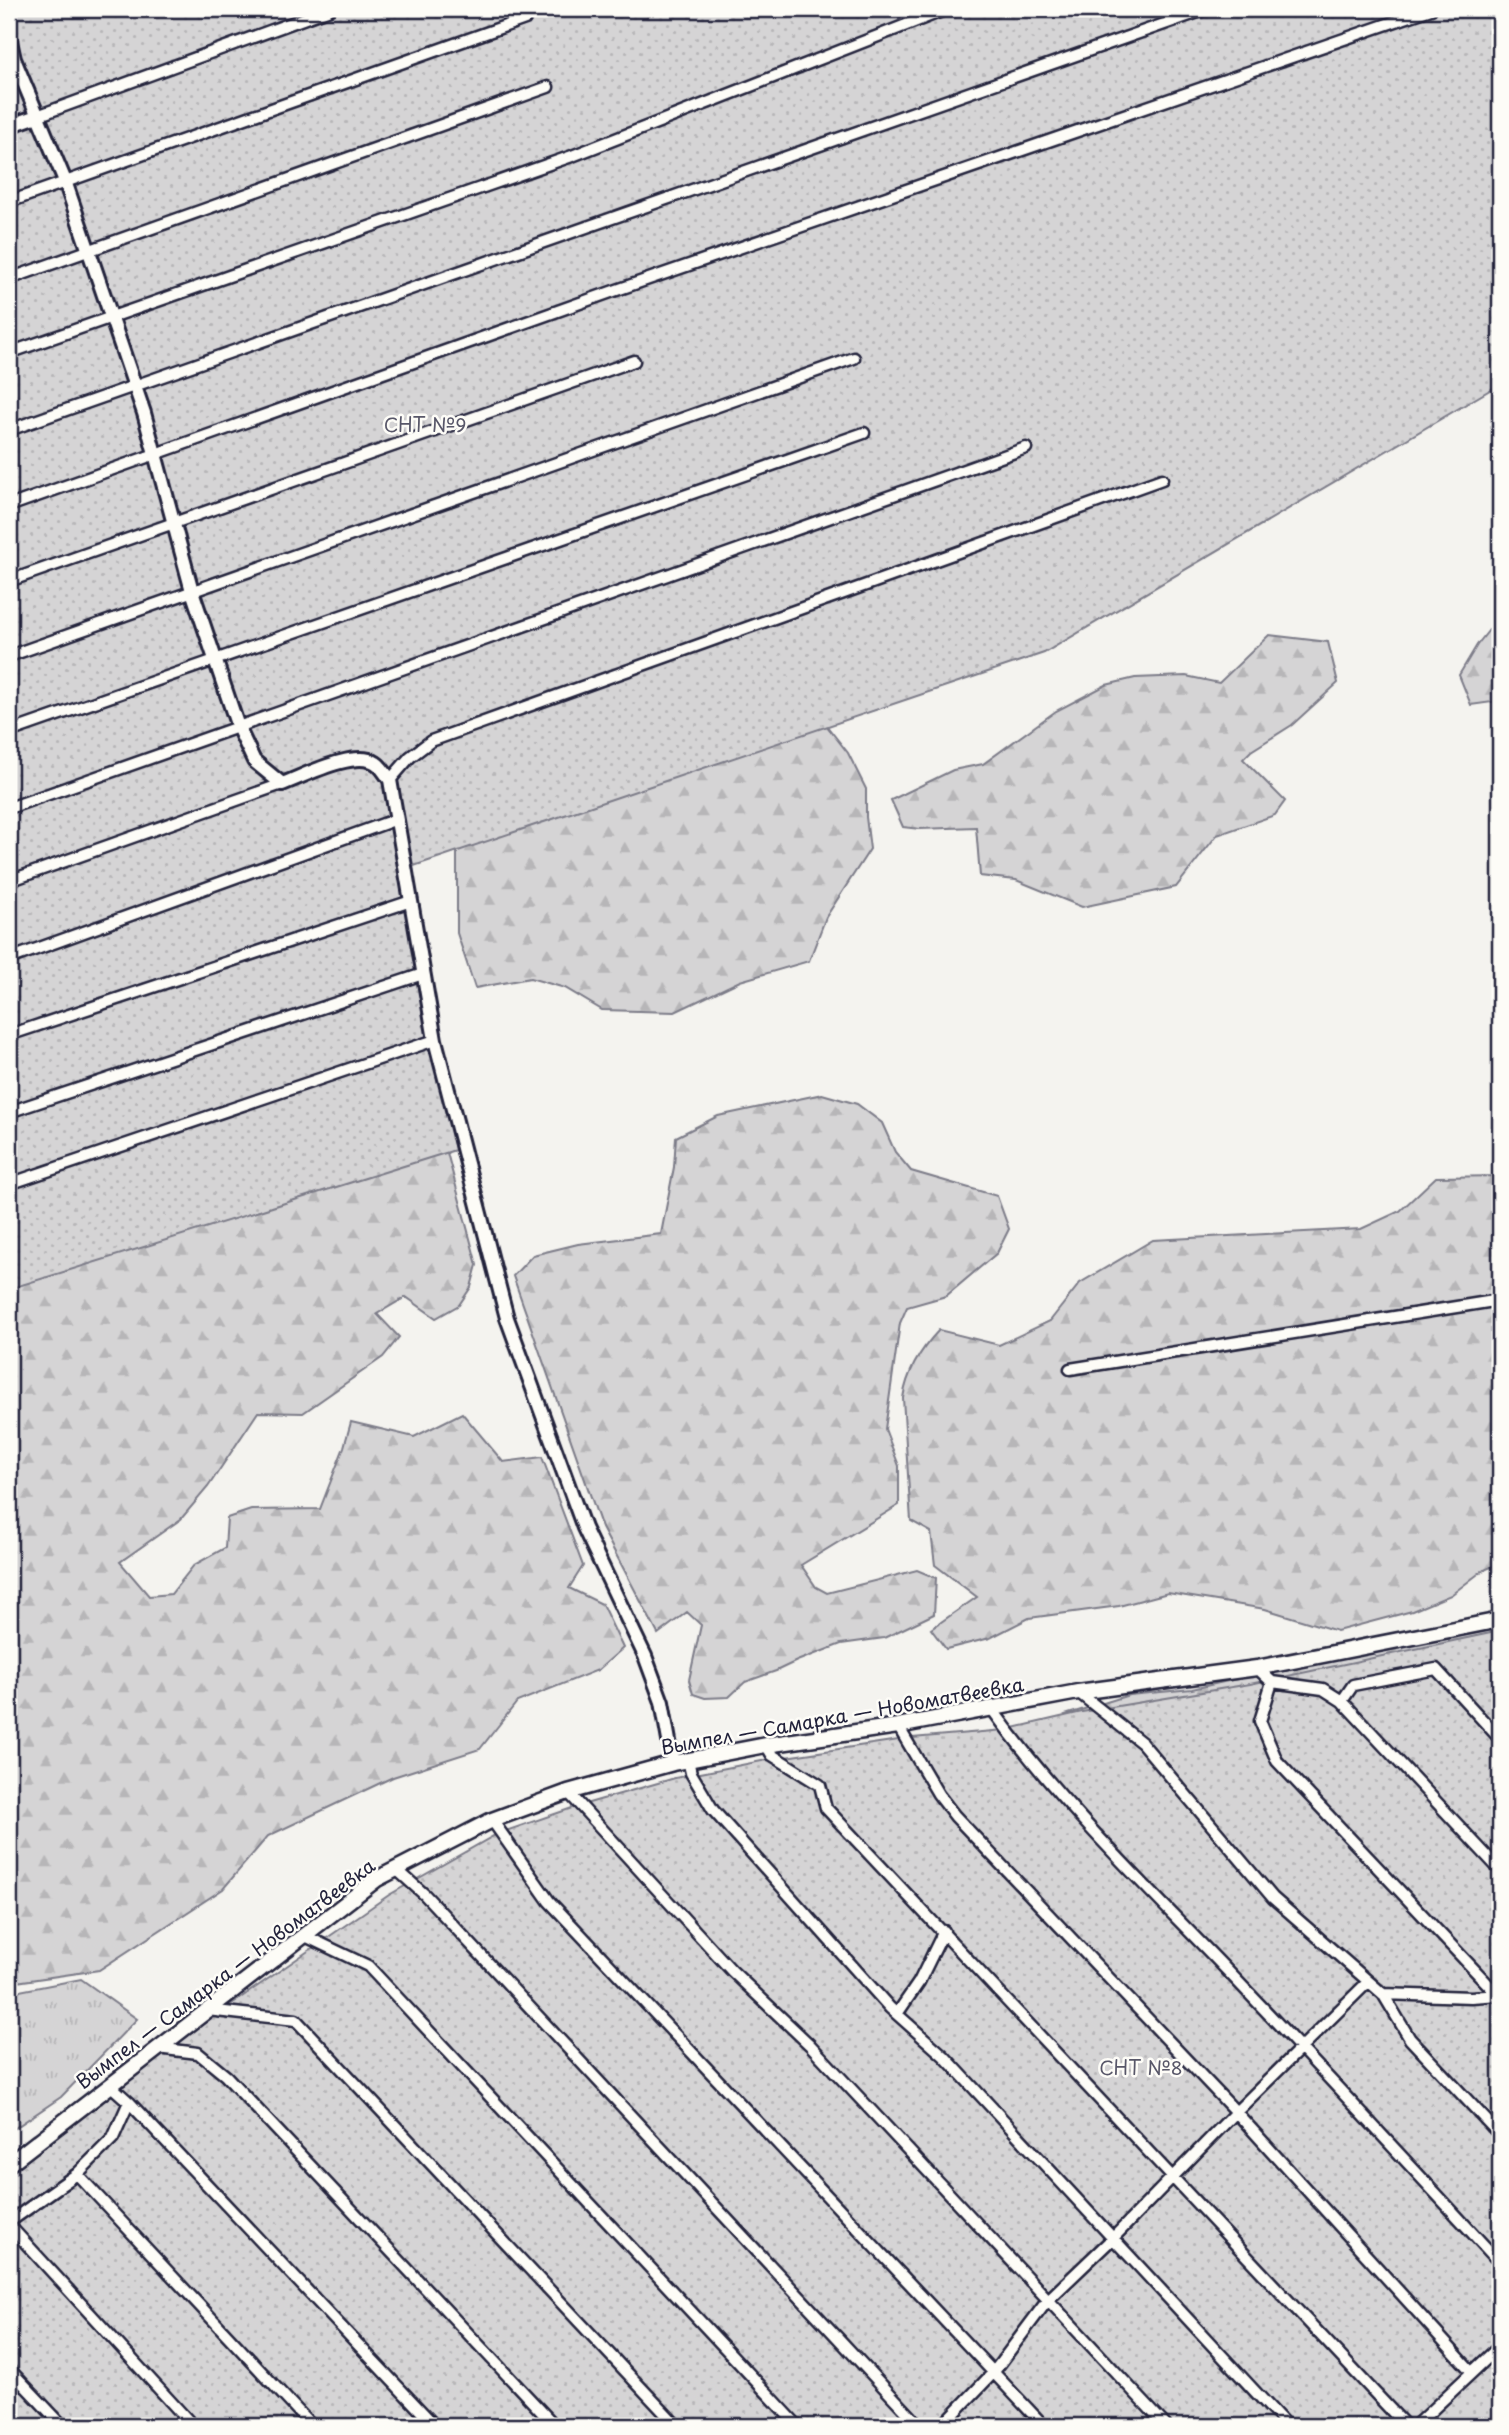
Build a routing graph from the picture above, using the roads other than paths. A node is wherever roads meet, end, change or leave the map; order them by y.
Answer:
1 (330, 9) edge
2 (947, 9) edge
3 (1207, 9) edge
4 (1431, 9) edge
5 (525, 19) dead end
6 (9, 37) edge
7 (548, 88) dead end
8 (37, 116) junction
9 (9, 126) edge
10 (65, 181) junction
11 (9, 202) edge
12 (89, 251) junction
13 (9, 279) edge
14 (111, 316) junction
15 (9, 353) edge
16 (854, 358) dead end
17 (634, 361) dead end
18 (134, 385) junction
19 (9, 430) edge
20 (864, 433) dead end
21 (1026, 448) dead end
22 (155, 452) junction
23 (1162, 480) dead end
24 (9, 506) edge
25 (174, 522) junction
26 (9, 581) edge
27 (192, 591) junction
28 (9, 656) edge
29 (214, 660) junction
30 (238, 727) junction
31 (9, 732) edge
32 (390, 780) junction
33 (282, 784) junction
34 (9, 808) edge
35 (397, 819) junction
36 (9, 881) edge
37 (411, 901) junction
38 (9, 959) edge
39 (423, 974) junction
40 (9, 1035) edge
41 (435, 1041) junction
42 (9, 1112) edge
43 (9, 1184) edge
44 (1500, 1300) edge
45 (1070, 1369) dead end
46 (1500, 1620) edge
47 (1257, 1668) junction
48 (1272, 1682) junction
49 (1078, 1692) junction
50 (1342, 1700) junction
51 (992, 1709) junction
52 (898, 1726) junction
53 (1500, 1739) edge
54 (766, 1745) junction
55 (680, 1761) junction
56 (568, 1792) junction
57 (492, 1820) junction
58 (395, 1868) junction
59 (1500, 1871) edge
60 (944, 1931) junction
61 (303, 1934) junction
62 (1368, 1982) junction
63 (1382, 1994) junction
64 (1500, 1995) edge
65 (206, 2009) junction
66 (897, 2014) junction
67 (1301, 2047) junction
68 (157, 2048) junction
69 (110, 2085) junction
70 (129, 2102) junction
71 (1236, 2112) junction
72 (1500, 2135) edge
73 (9, 2164) edge
74 (77, 2174) junction
75 (1172, 2177) junction
76 (9, 2224) edge
77 (1113, 2238) junction
78 (1500, 2263) edge
79 (1047, 2301) junction
80 (1500, 2346) edge
81 (9, 2369) edge
82 (1472, 2372) junction
83 (993, 2373) junction
84 (63, 2426) edge
85 (193, 2426) edge
86 (312, 2426) edge
87 (435, 2426) edge
88 (555, 2426) edge
89 (677, 2426) edge
90 (798, 2426) edge
91 (920, 2426) edge
92 (942, 2426) edge
93 (1044, 2426) edge
94 (1166, 2426) edge
95 (1287, 2426) edge
96 (1406, 2426) edge
97 (1416, 2426) edge

1 - 8 street
2 - 14 street
3 - 18 street
4 - 22 street
5 - 10 street
6 - 8 street
7 - 12 street
8 - 9 street
8 - 10 street
10 - 11 street
10 - 12 street
12 - 13 street
12 - 14 street
14 - 15 street
14 - 18 street
16 - 27 street
17 - 25 street
18 - 19 street
18 - 22 street
20 - 29 street
21 - 30 street
22 - 24 street
22 - 25 street
23 - 32 street
25 - 26 street
25 - 27 street
27 - 28 street
27 - 29 street
29 - 30 street
29 - 31 street
30 - 33 street
30 - 34 street
32 - 33 street
32 - 35 street
33 - 36 street
35 - 37 street
35 - 38 street
37 - 39 street
37 - 40 street
39 - 41 street
39 - 42 street
41 - 43 street
41 - 55 street
44 - 45 street
46 - 47 main road, Вымпел — Самарка — Новоматвеевка
47 - 48 street
47 - 49 main road, Вымпел — Самарка — Новоматвеевка
48 - 50 street
48 - 64 street
49 - 51 main road, Вымпел — Самарка — Новоматвеевка
49 - 62 street
50 - 53 street
50 - 59 street
51 - 52 main road, Вымпел — Самарка — Новоматвеевка
51 - 67 street
52 - 54 main road, Вымпел — Самарка — Новоматвеевка
52 - 71 street
54 - 55 main road, Вымпел — Самарка — Новоматвеевка
54 - 60 street
55 - 56 main road, Вымпел — Самарка — Новоматвеевка
55 - 66 street
56 - 57 main road, Вымпел — Самарка — Новоматвеевка
56 - 79 street
57 - 58 main road, Вымпел — Самарка — Новоматвеевка
57 - 83 street
58 - 61 main road, Вымпел — Самарка — Новоматвеевка
58 - 91 street
60 - 66 street
60 - 75 street
61 - 65 main road, Вымпел — Самарка — Новоматвеевка
61 - 90 street
62 - 63 street
62 - 67 street
63 - 64 street
63 - 72 street
65 - 68 main road, Вымпел — Самарка — Новоматвеевка
65 - 89 street
66 - 77 street
67 - 71 street
67 - 78 street
68 - 69 main road, Вымпел — Самарка — Новоматвеевка
68 - 88 street
69 - 70 street
69 - 73 main road, Вымпел — Самарка — Новоматвеевка
70 - 74 street
70 - 87 street
71 - 75 street
71 - 82 street
74 - 76 street
74 - 86 street
75 - 77 street
75 - 96 street
76 - 85 street
77 - 79 street
77 - 95 street
79 - 83 street
79 - 94 street
80 - 82 street
81 - 84 street
82 - 97 street
83 - 92 street
83 - 93 street

